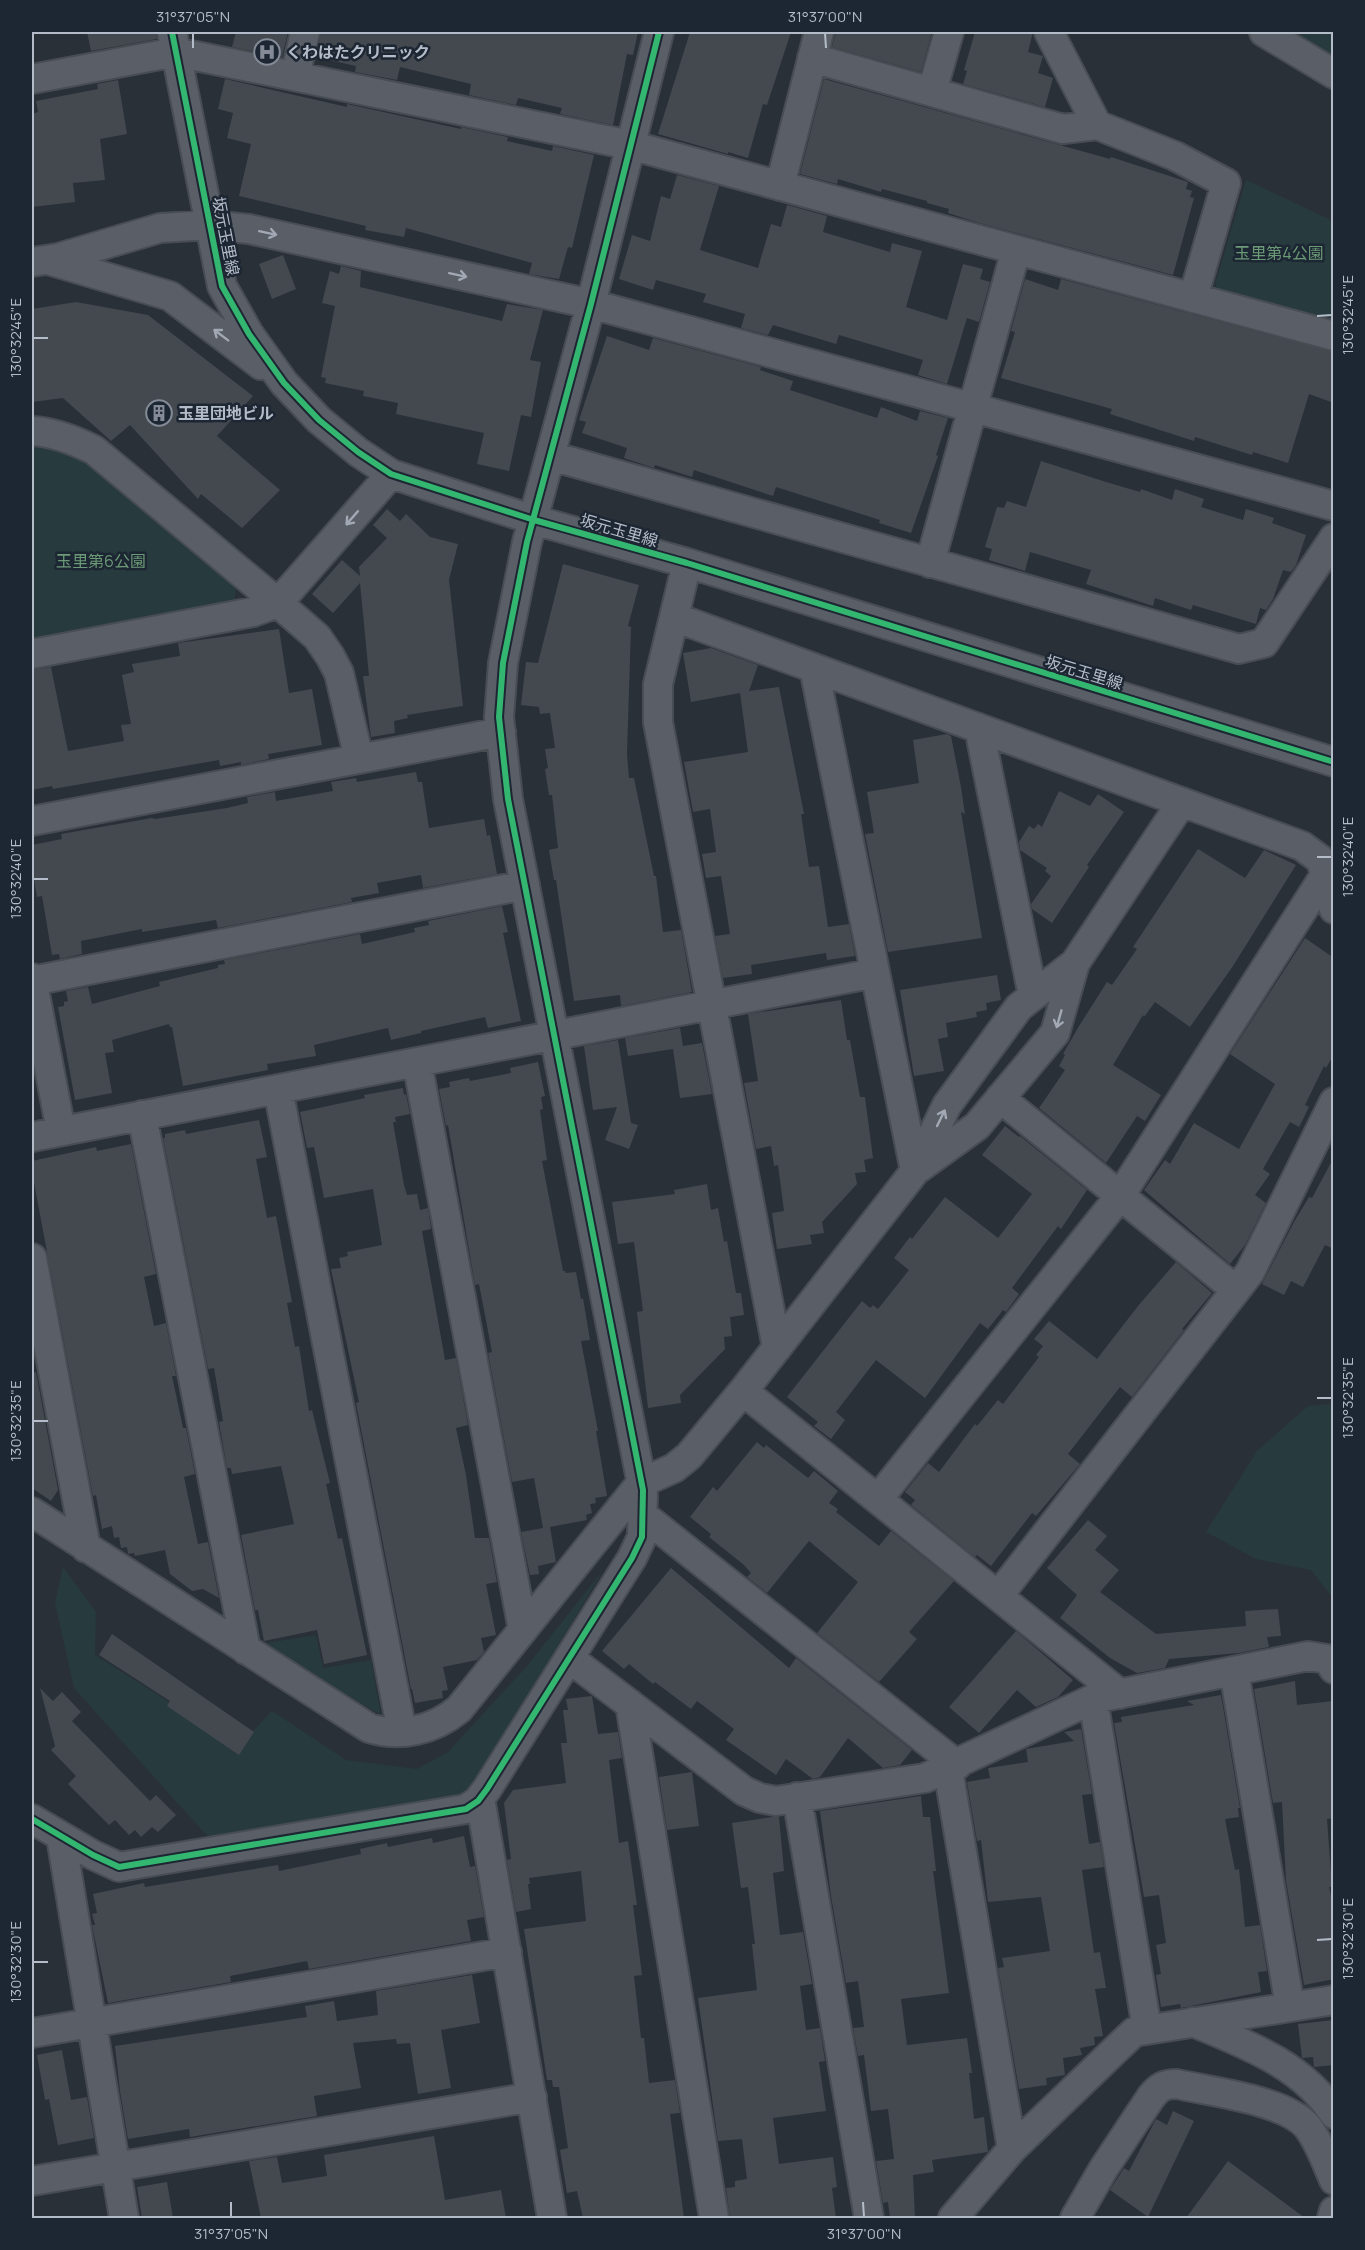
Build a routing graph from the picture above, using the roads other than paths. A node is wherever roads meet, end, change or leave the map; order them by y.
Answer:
1 (305, 32) edge
2 (659, 32) edge
3 (949, 32) edge
4 (1049, 32) edge
5 (1264, 32) edge
6 (174, 42) edge
7 (815, 45) edge
8 (1334, 74) edge
9 (295, 76) junction
10 (32, 80) edge
11 (932, 92) junction
12 (1097, 125) junction
13 (630, 145) junction
14 (780, 186) junction
15 (210, 225) junction
16 (1016, 250) junction
17 (39, 261) edge
18 (1193, 298) junction
19 (591, 304) junction
20 (1334, 336) edge
21 (284, 383) junction
22 (974, 407) junction
23 (32, 431) edge
24 (551, 456) junction
25 (391, 474) junction
26 (1334, 506) edge
27 (534, 520) junction
28 (1334, 538) edge
29 (687, 563) junction
30 (930, 563) junction
31 (278, 603) junction
32 (674, 617) junction
33 (32, 654) edge
34 (814, 668) junction
35 (979, 728) junction
36 (501, 732) junction
37 (359, 759) junction
38 (1334, 762) edge
39 (1182, 802) junction
40 (32, 821) edge
41 (1325, 875) junction
42 (525, 885) junction
43 (1334, 909) edge
44 (1075, 963) junction
45 (875, 973) junction
46 (32, 980) edge
47 (1032, 996) junction
48 (712, 1005) junction
49 (553, 1035) junction
50 (417, 1062) junction
51 (278, 1089) junction
52 (1000, 1098) junction
53 (1334, 1102) edge
54 (142, 1116) junction
55 (61, 1131) junction
56 (32, 1137) edge
57 (915, 1171) junction
58 (1120, 1196) junction
59 (32, 1258) edge
60 (1236, 1290) junction
61 (777, 1348) junction
62 (743, 1391) junction
63 (641, 1483) junction
64 (878, 1499) junction
65 (32, 1512) edge
66 (644, 1516) junction
67 (86, 1548) junction
68 (998, 1596) junction
69 (523, 1630) junction
70 (246, 1650) junction
71 (569, 1658) junction
72 (1334, 1669) edge
73 (1234, 1671) junction
74 (1107, 1696) junction
75 (630, 1704) junction
76 (402, 1732) junction
77 (952, 1767) junction
78 (797, 1797) junction
79 (480, 1798) junction
80 (32, 1820) edge
81 (61, 1837) junction
82 (507, 1952) junction
83 (1334, 2000) edge
84 (1290, 2007) junction
85 (1193, 2022) junction
86 (92, 2023) junction
87 (1147, 2030) junction
88 (32, 2033) edge
89 (532, 2097) junction
90 (1334, 2114) edge
91 (1012, 2149) junction
92 (116, 2168) junction
93 (1334, 2180) edge
94 (32, 2181) edge
95 (1334, 2211) edge
96 (124, 2218) edge
97 (552, 2218) edge
98 (714, 2218) edge
99 (869, 2218) edge
100 (953, 2218) edge
101 (1075, 2218) edge
102 (1332, 2218) edge

1 - 9 street
2 - 13 street
3 - 11 street
4 - 12 street
5 - 8 street
6 - 9 street
6 - 10 street
6 - 15 street, 坂元玉里線
7 - 11 street
7 - 14 street
9 - 13 street
11 - 12 street
12 - 18 street
13 - 14 street
13 - 19 street
14 - 16 street
15 - 17 street
15 -> 19 street
15 - 21 street, 坂元玉里線
16 - 18 street
16 - 22 street
21 -> 17 street
18 - 20 street
19 - 22 street
19 - 24 street
21 - 25 street, 坂元玉里線
22 - 26 street
22 - 30 street
23 - 31 street
24 - 27 street
24 - 30 street
25 - 27 street, 坂元玉里線
25 -> 31 street
27 - 29 street, 坂元玉里線
27 - 36 street
28 - 30 street
29 - 32 street
29 - 38 street, 坂元玉里線
31 - 33 street
31 - 37 street
32 - 34 street
32 - 48 street
34 - 35 street
34 - 45 street
35 - 39 street
35 - 47 street
36 - 37 street
36 - 42 street
37 - 40 street
39 - 41 street
39 - 44 street
41 - 43 street
41 - 58 street
42 - 46 street
42 - 49 street
44 - 47 street
44 -> 52 street
45 - 48 street
45 - 57 street
46 - 55 street
57 -> 47 street
48 - 49 street
48 - 61 street
49 - 50 street
49 - 63 street
50 - 51 street
50 - 69 street
51 - 54 street
51 - 76 street
52 - 57 street
52 - 58 street
53 - 60 street
54 - 55 street
54 - 70 street
55 - 56 street
57 - 61 street
58 - 60 street
58 - 64 street
59 - 67 street
60 - 68 street
61 - 62 street
62 - 63 street
62 - 64 street
63 - 66 street
63 - 69 street
64 - 68 street
65 - 67 street
66 - 71 street
66 - 77 street
67 - 70 street
68 - 74 street
69 - 76 street
70 - 76 street
71 - 75 street
71 - 79 street
72 - 73 street
73 - 74 street
73 - 84 street
74 - 77 street
74 - 87 street
75 - 78 street
75 - 98 street
77 - 78 street
77 - 91 street
78 - 99 street
79 - 81 street
79 - 82 street
80 - 81 street
81 - 86 street
82 - 86 street
82 - 89 street
83 - 84 street
84 - 85 street
85 - 87 street
85 - 90 street
86 - 88 street
86 - 92 street
87 - 91 street
89 - 92 street
89 - 97 street
91 - 100 street
92 - 94 street
92 - 96 street
93 - 101 street
95 - 102 street

